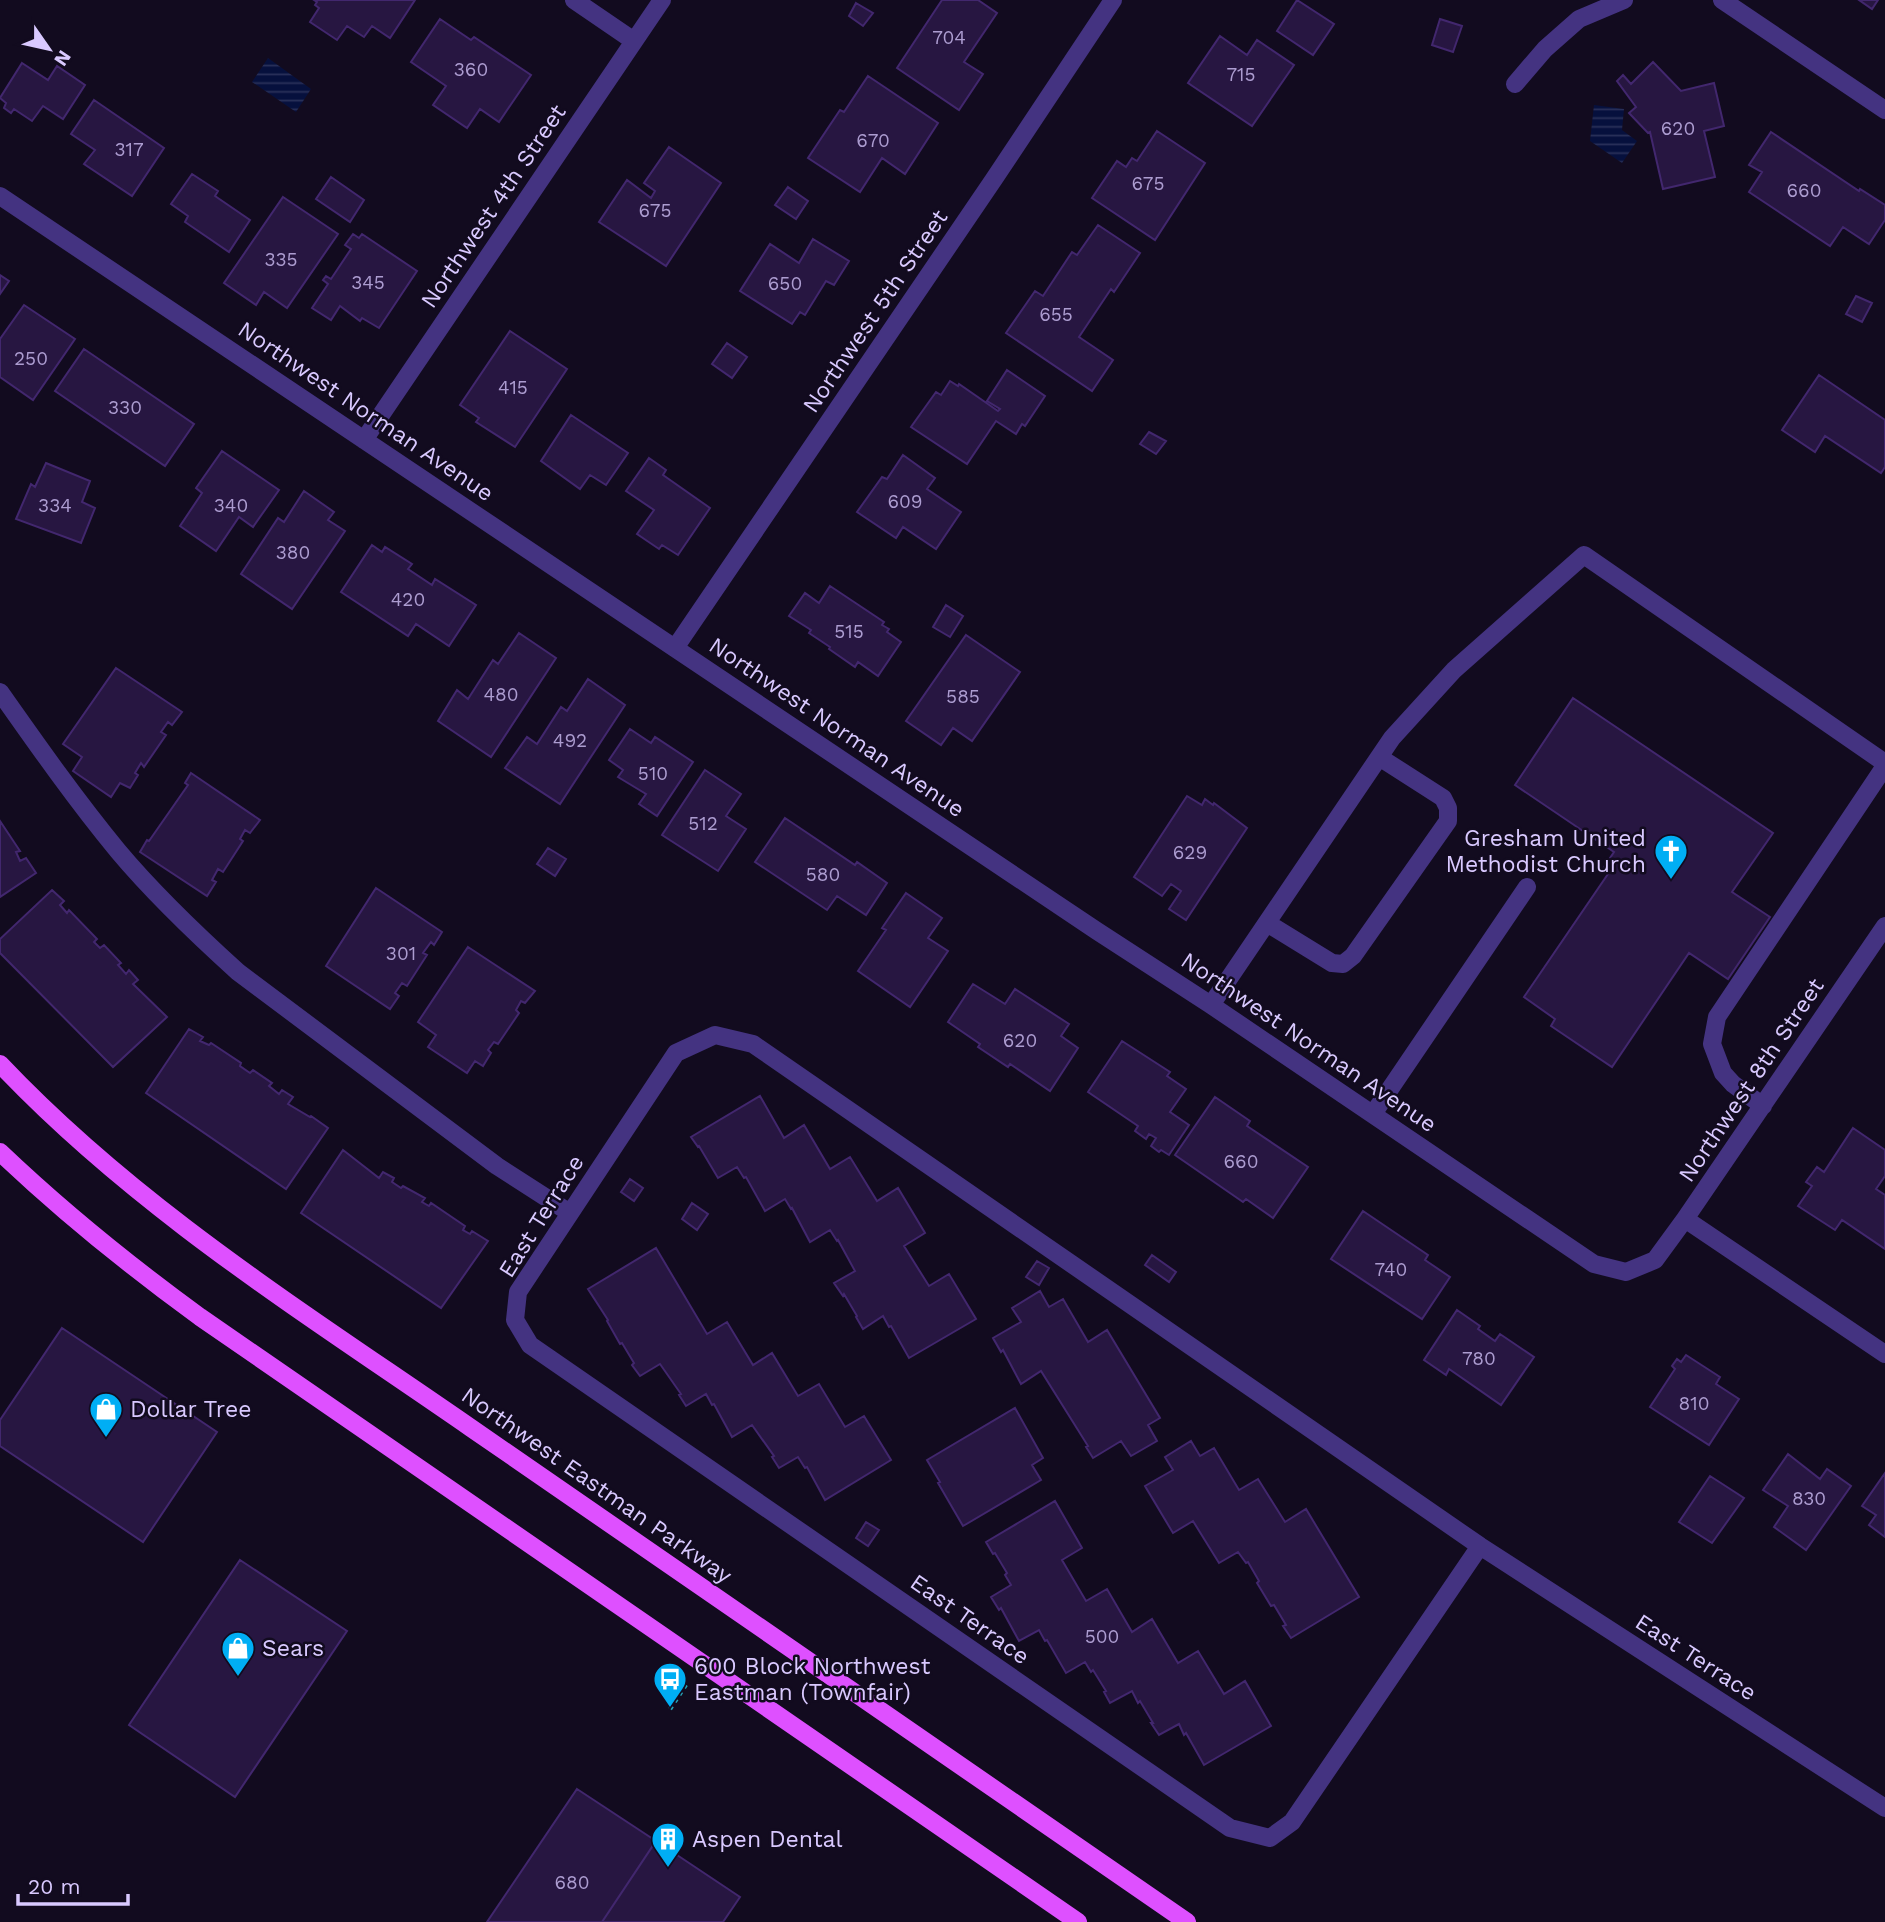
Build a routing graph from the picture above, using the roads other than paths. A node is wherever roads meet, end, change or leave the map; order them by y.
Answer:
1 (574, 0) edge
2 (662, 0) edge
3 (1113, 0) edge
4 (1624, 0) edge
5 (1722, 0) edge
6 (634, 41) junction
7 (1515, 84) dead end
8 (1885, 110) edge
9 (0, 196) edge
10 (364, 440) junction
11 (675, 648) junction
12 (0, 692) edge
13 (1379, 757) junction
14 (1885, 765) edge
15 (1527, 887) dead end
16 (1267, 923) junction
17 (1885, 926) edge
18 (1211, 1005) junction
19 (0, 1064) edge
20 (1763, 1106) junction
21 (1373, 1114) junction
22 (0, 1153) edge
23 (570, 1213) junction
24 (1685, 1219) junction
25 (1655, 1260) joint
26 (1885, 1354) edge
27 (1480, 1546) junction
28 (1885, 1808) edge
29 (1078, 1922) edge
30 (1187, 1922) edge

1 - 6 street
2 - 6 street, Northwest 4th Street
3 - 11 street, Northwest 5th Street
4 - 7 street
5 - 8 street
6 - 10 street, Northwest 4th Street
9 - 10 street, Northwest Norman Avenue
10 - 11 street, Northwest Norman Avenue
11 - 18 street, Northwest Norman Avenue
12 - 23 street
13 - 14 street
13 - 16 street
13 - 16 street
14 - 20 street
15 - 21 street
16 - 18 street
17 - 20 street, Northwest 8th Street
18 - 21 street, Northwest Norman Avenue
19 - 30 main road, Northwest Eastman Parkway
20 - 24 street, Northwest 8th Street
21 - 25 street, Northwest Norman Avenue
22 - 29 main road
23 - 27 street, East Terrace
23 - 27 street, East Terrace
24 - 25 street, Northwest 8th Street
24 - 26 street
27 - 28 street, East Terrace

